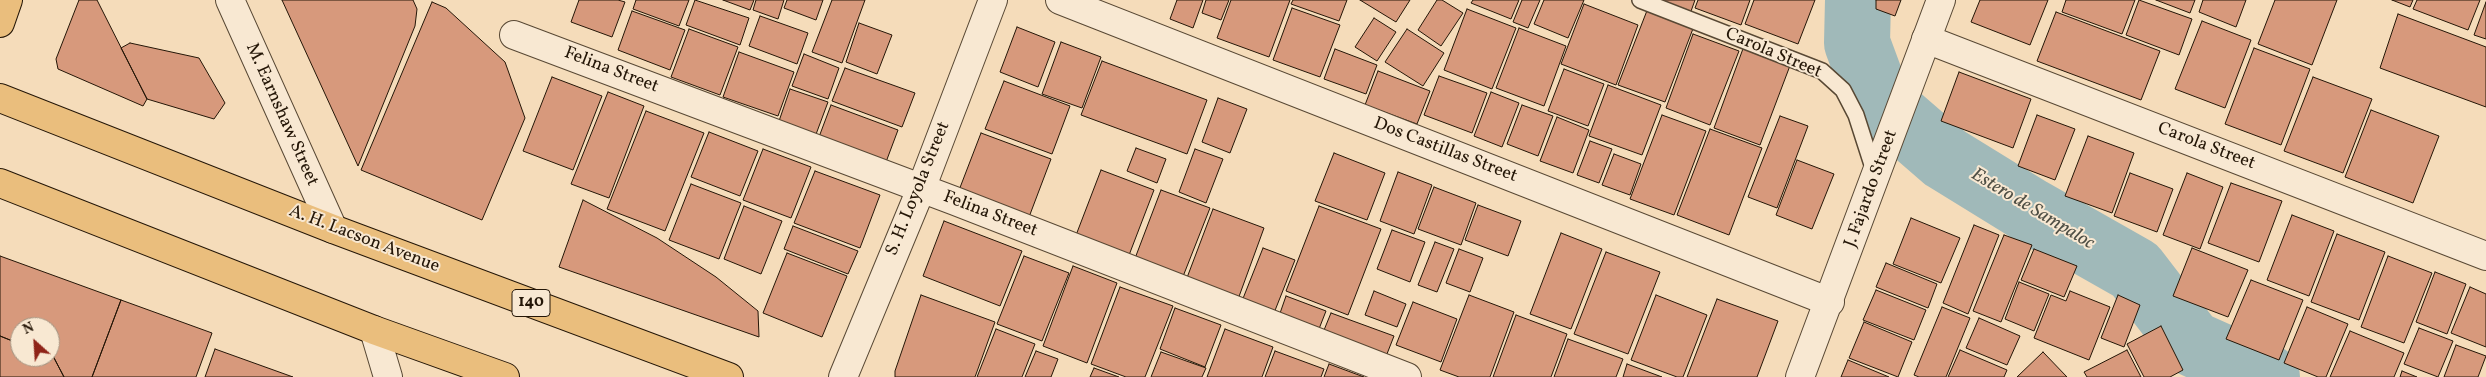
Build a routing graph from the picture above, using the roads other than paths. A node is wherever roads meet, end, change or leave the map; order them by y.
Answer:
1 (8, 0) edge
2 (230, 0) edge
3 (992, 0) edge
4 (1060, 0) edge
5 (1640, 0) edge
6 (1941, 0) edge
7 (0, 23) edge
8 (514, 35) dead end
9 (1926, 39) junction
10 (0, 98) edge
11 (1876, 176) junction
12 (0, 183) edge
13 (921, 189) junction
14 (333, 229) junction
15 (2486, 256) edge
16 (1830, 302) junction
17 (374, 330) junction
18 (388, 377) edge
19 (505, 377) edge
20 (729, 377) edge
21 (842, 377) edge
22 (1407, 377) edge
23 (1800, 377) edge

1 - 7 main road
2 - 14 street, M. Earnshaw Street
3 - 13 street, S. H. Loyola Street
4 - 16 street, Dos Castillas Street
5 - 11 lane, Carola Street
6 - 9 street, J. Fajardo Street
8 - 13 street, Felina Street
9 - 11 street, J. Fajardo Street
9 - 15 street, Carola Street
10 - 14 main road, A. H. Lacson Avenue / 140
11 - 16 street, J. Fajardo Street
12 - 17 main road
13 - 21 street, S. H. Loyola Street
13 - 22 street, Felina Street
14 - 20 main road, A. H. Lacson Avenue / 140
16 - 23 street, J. Fajardo Street
17 - 18 street
17 - 19 main road

